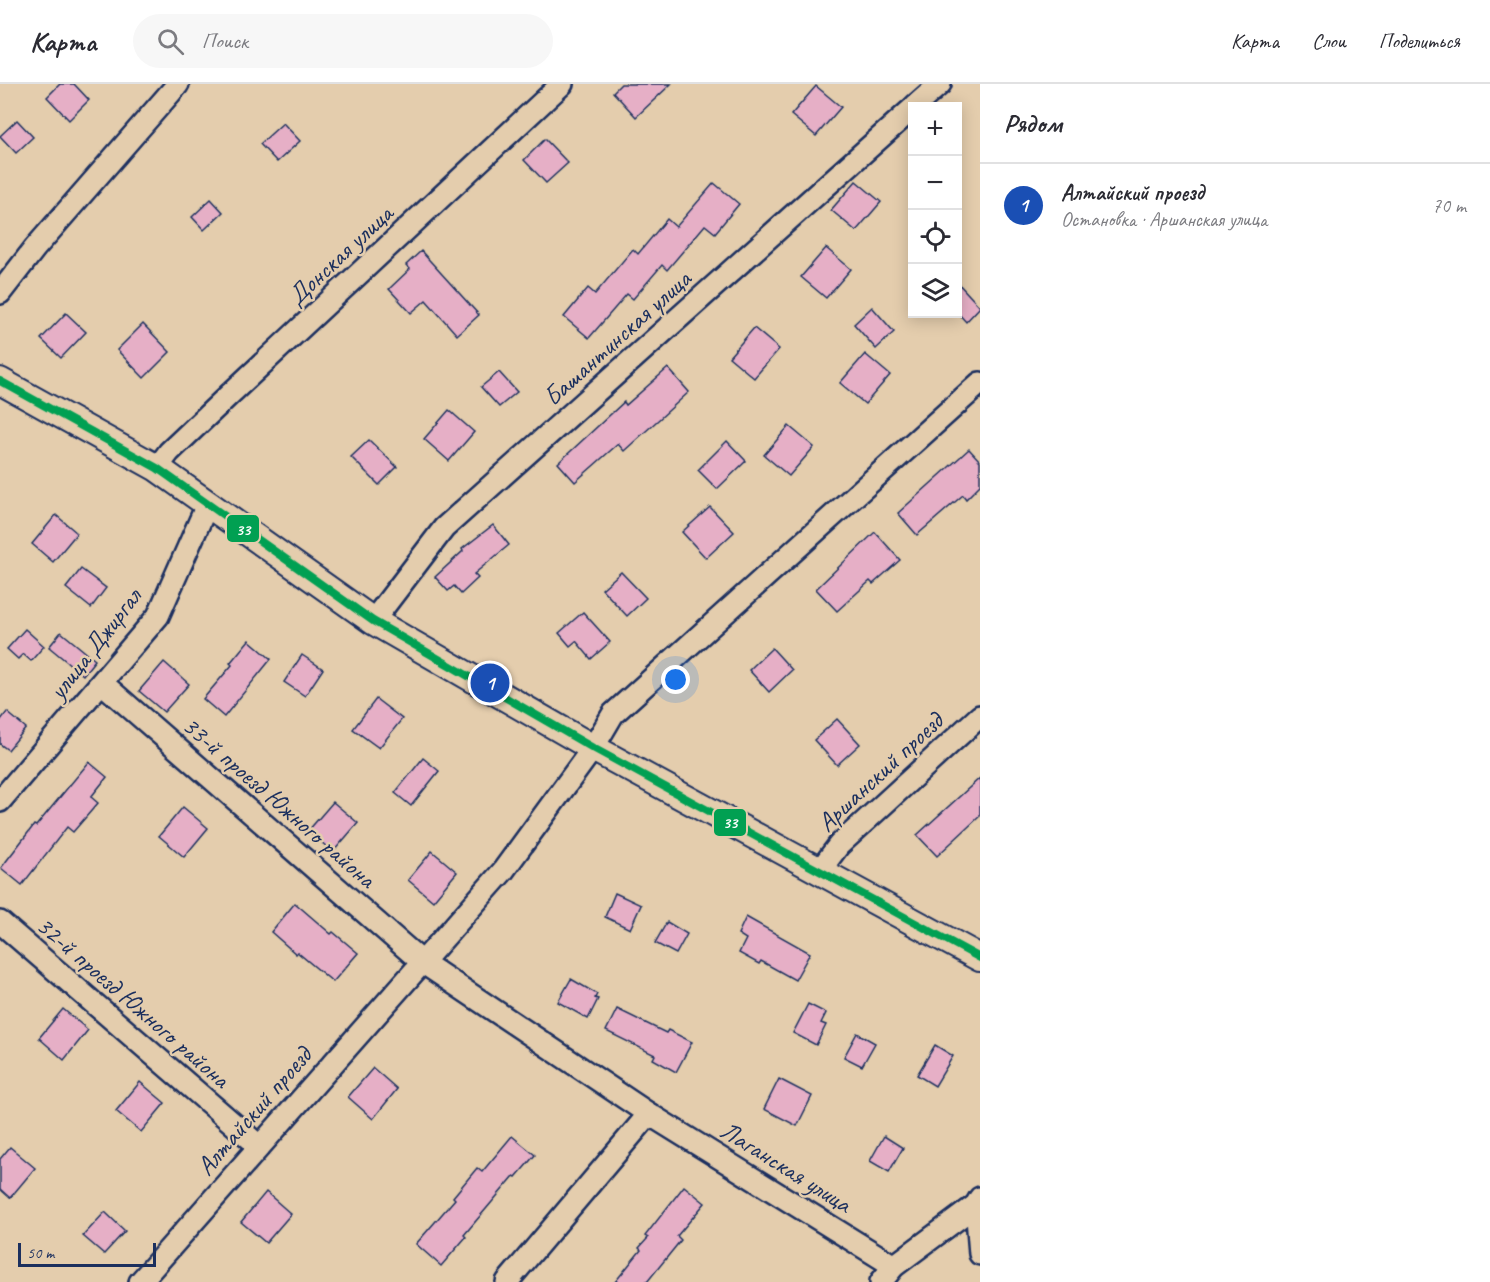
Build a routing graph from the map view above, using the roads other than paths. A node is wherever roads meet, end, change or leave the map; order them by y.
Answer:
1 (178, 84) edge
2 (562, 84) edge
3 (940, 84) edge
4 (920, 102) edge
5 (908, 113) edge
6 (0, 293) edge
7 (0, 381) edge
8 (980, 382) edge
9 (157, 468) junction
10 (207, 505) junction
11 (373, 621) junction
12 (102, 683) junction
13 (980, 716) edge
14 (593, 748) junction
15 (0, 801) edge
16 (820, 870) junction
17 (0, 922) edge
18 (980, 958) edge
19 (422, 962) junction
20 (649, 1114) junction
21 (259, 1146) junction
22 (978, 1202) edge
23 (980, 1254) edge
24 (888, 1274) edge
25 (140, 1282) edge
26 (507, 1282) edge

1 - 6 street
2 - 9 street, Донская улица
3 - 4 street, Башантинская улица
5 - 11 street, Башантинская улица
7 - 9 street
8 - 14 street, Алтайский проезд
9 - 10 street
10 - 11 street
10 - 12 street, улица Джиргал
11 - 14 street
12 - 15 street, улица Джиргал
12 - 19 street, 33-й проезд Южного района
13 - 16 street, Аршанский проезд
14 - 16 street
14 - 19 street, Алтайский проезд
16 - 18 street
17 - 21 street, 32-й проезд Южного района
19 - 20 street, Лаганская улица
19 - 21 street, Алтайский проезд
20 - 24 street, Лаганская улица
20 - 26 street
21 - 25 street, Алтайский проезд
22 - 23 street
22 - 24 street

